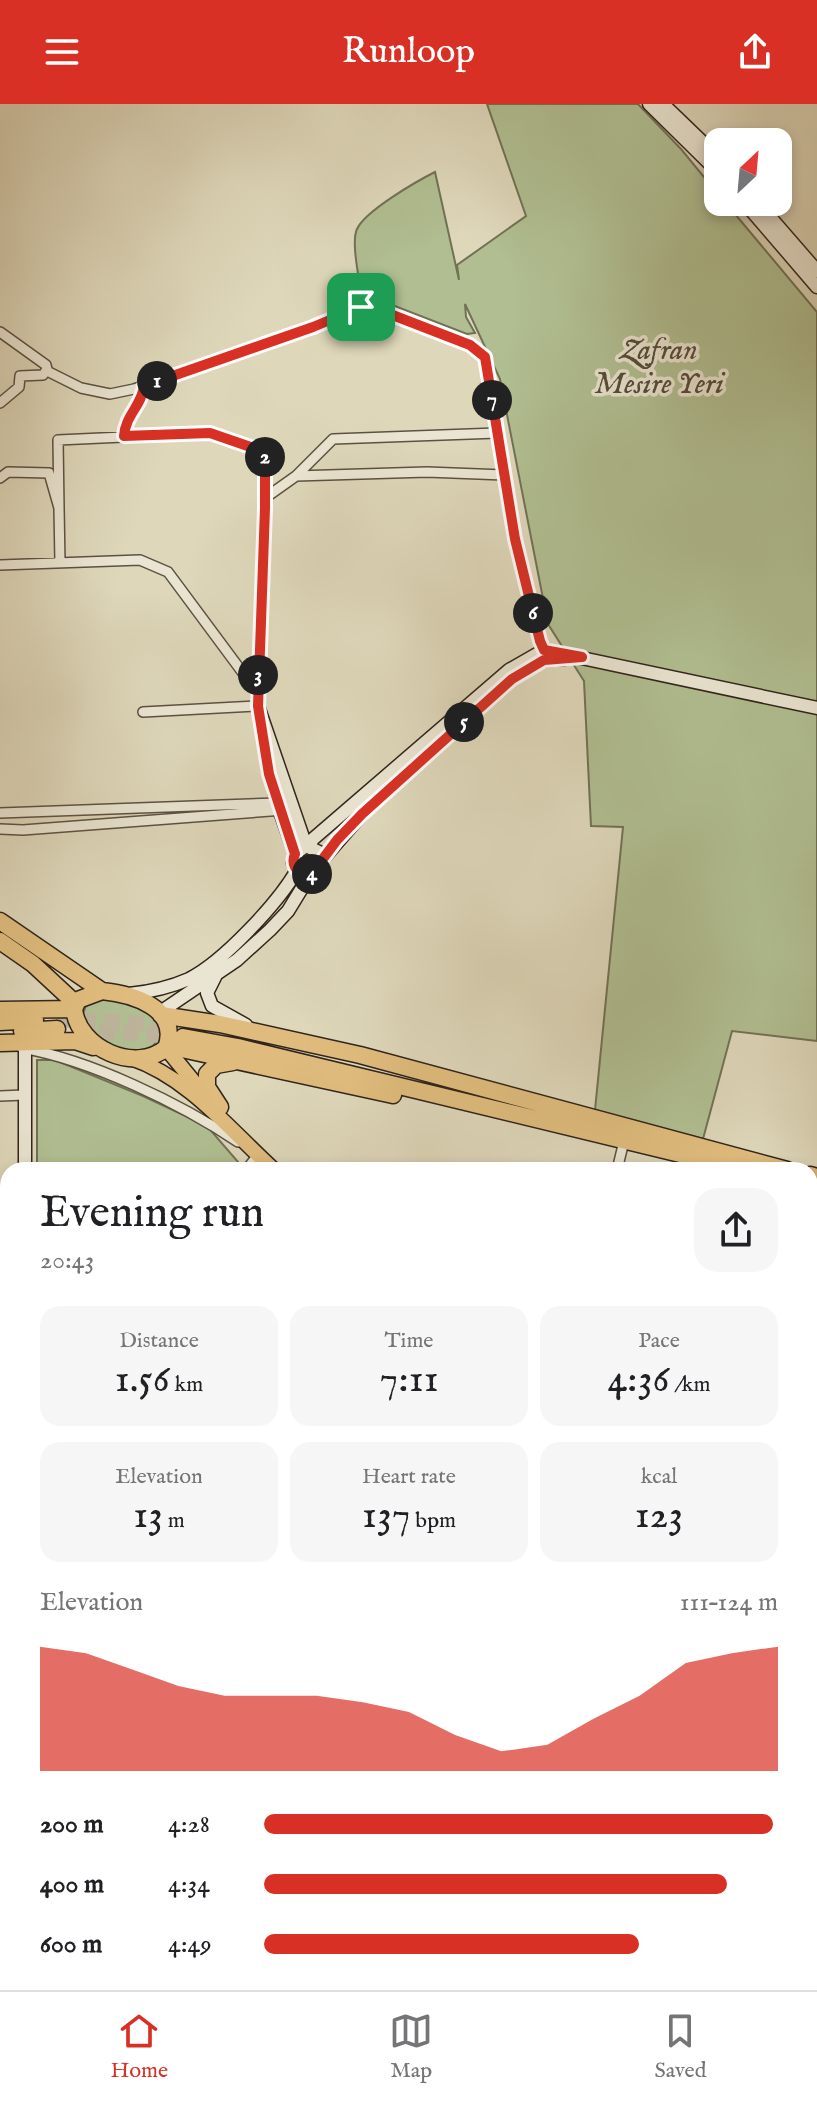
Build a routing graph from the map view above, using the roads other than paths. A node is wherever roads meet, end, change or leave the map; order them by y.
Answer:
1 (649, 104) edge
2 (663, 104) edge
3 (704, 144) edge
4 (704, 158) edge
5 (756, 216) edge
6 (769, 216) edge
7 (817, 271) edge
8 (817, 287) edge
9 (0, 332) edge
10 (47, 371) junction
11 (144, 386) junction
12 (0, 403) edge
13 (497, 433) junction
14 (124, 436) junction
15 (504, 475) junction
16 (296, 476) junction
17 (0, 478) edge
18 (265, 498) junction
19 (59, 508) junction
20 (60, 563) junction
21 (0, 565) edge
22 (544, 650) junction
23 (582, 657) junction
24 (257, 692) junction
25 (258, 706) junction
26 (817, 708) edge
27 (143, 712) dead end
28 (284, 806) junction
29 (0, 813) edge
30 (0, 829) edge
31 (303, 849) junction
32 (322, 860) junction
33 (297, 870) junction
34 (310, 875) junction
35 (0, 921) edge
36 (0, 941) edge
37 (23, 957) junction
38 (218, 972) junction
39 (102, 991) junction
40 (127, 994) junction
41 (74, 1006) junction
42 (36, 1008) junction
43 (0, 1010) edge
44 (160, 1014) junction
45 (0, 1022) edge
46 (183, 1031) tunnel mouth
47 (0, 1032) edge
48 (275, 1036) junction
49 (0, 1044) edge
50 (25, 1045) junction
51 (167, 1047) junction
52 (109, 1053) junction
53 (130, 1058) junction
54 (234, 1061) junction
55 (24, 1095) junction
56 (0, 1096) edge
57 (220, 1107) junction
58 (624, 1133) junction
59 (258, 1155) junction
60 (25, 1162) edge
61 (252, 1162) edge
62 (265, 1162) edge
63 (277, 1162) edge
64 (619, 1162) edge
65 (722, 1162) edge
66 (752, 1162) edge

1 - 4 street
2 - 3 street
5 - 8 street
6 - 7 street
9 - 10 street
10 - 11 street
10 - 12 street
11 - 13 street
11 - 14 street
13 - 15 street
13 - 16 street
14 - 18 street
14 - 19 street
15 - 16 street
15 - 22 street
16 - 18 street
17 - 19 street
18 - 24 street
19 - 20 street
20 - 21 street
20 - 24 street
22 - 23 street
22 - 31 street
23 - 26 street
23 - 32 street
24 - 25 street
25 - 27 street
25 - 28 street
28 - 29 street
28 - 30 street
28 - 31 street
31 - 32 street
31 - 33 street
32 - 34 street
33 - 34 street
33 - 40 street
34 - 38 street
35 - 39 highway
36 - 37 highway
37 - 41 highway
37 - 42 highway
38 - 44 street
38 - 48 street
39 - 40 highway
39 - 41 highway
40 - 44 highway
41 - 42 highway
41 - 52 highway
42 - 43 highway
44 - 48 highway
44 - 51 highway
45 - 47 highway
46 - 58 highway
48 - 58 highway
49 - 50 highway
50 - 52 highway
50 - 55 street
50 - 59 street
51 - 53 highway
51 - 54 highway
51 - 57 main road
52 - 53 highway
53 - 59 main road
54 - 57 highway
54 - 58 highway
55 - 56 street
55 - 60 street
57 - 63 main road
58 - 64 street
58 - 65 highway
58 - 66 highway
59 - 61 street
59 - 62 main road

